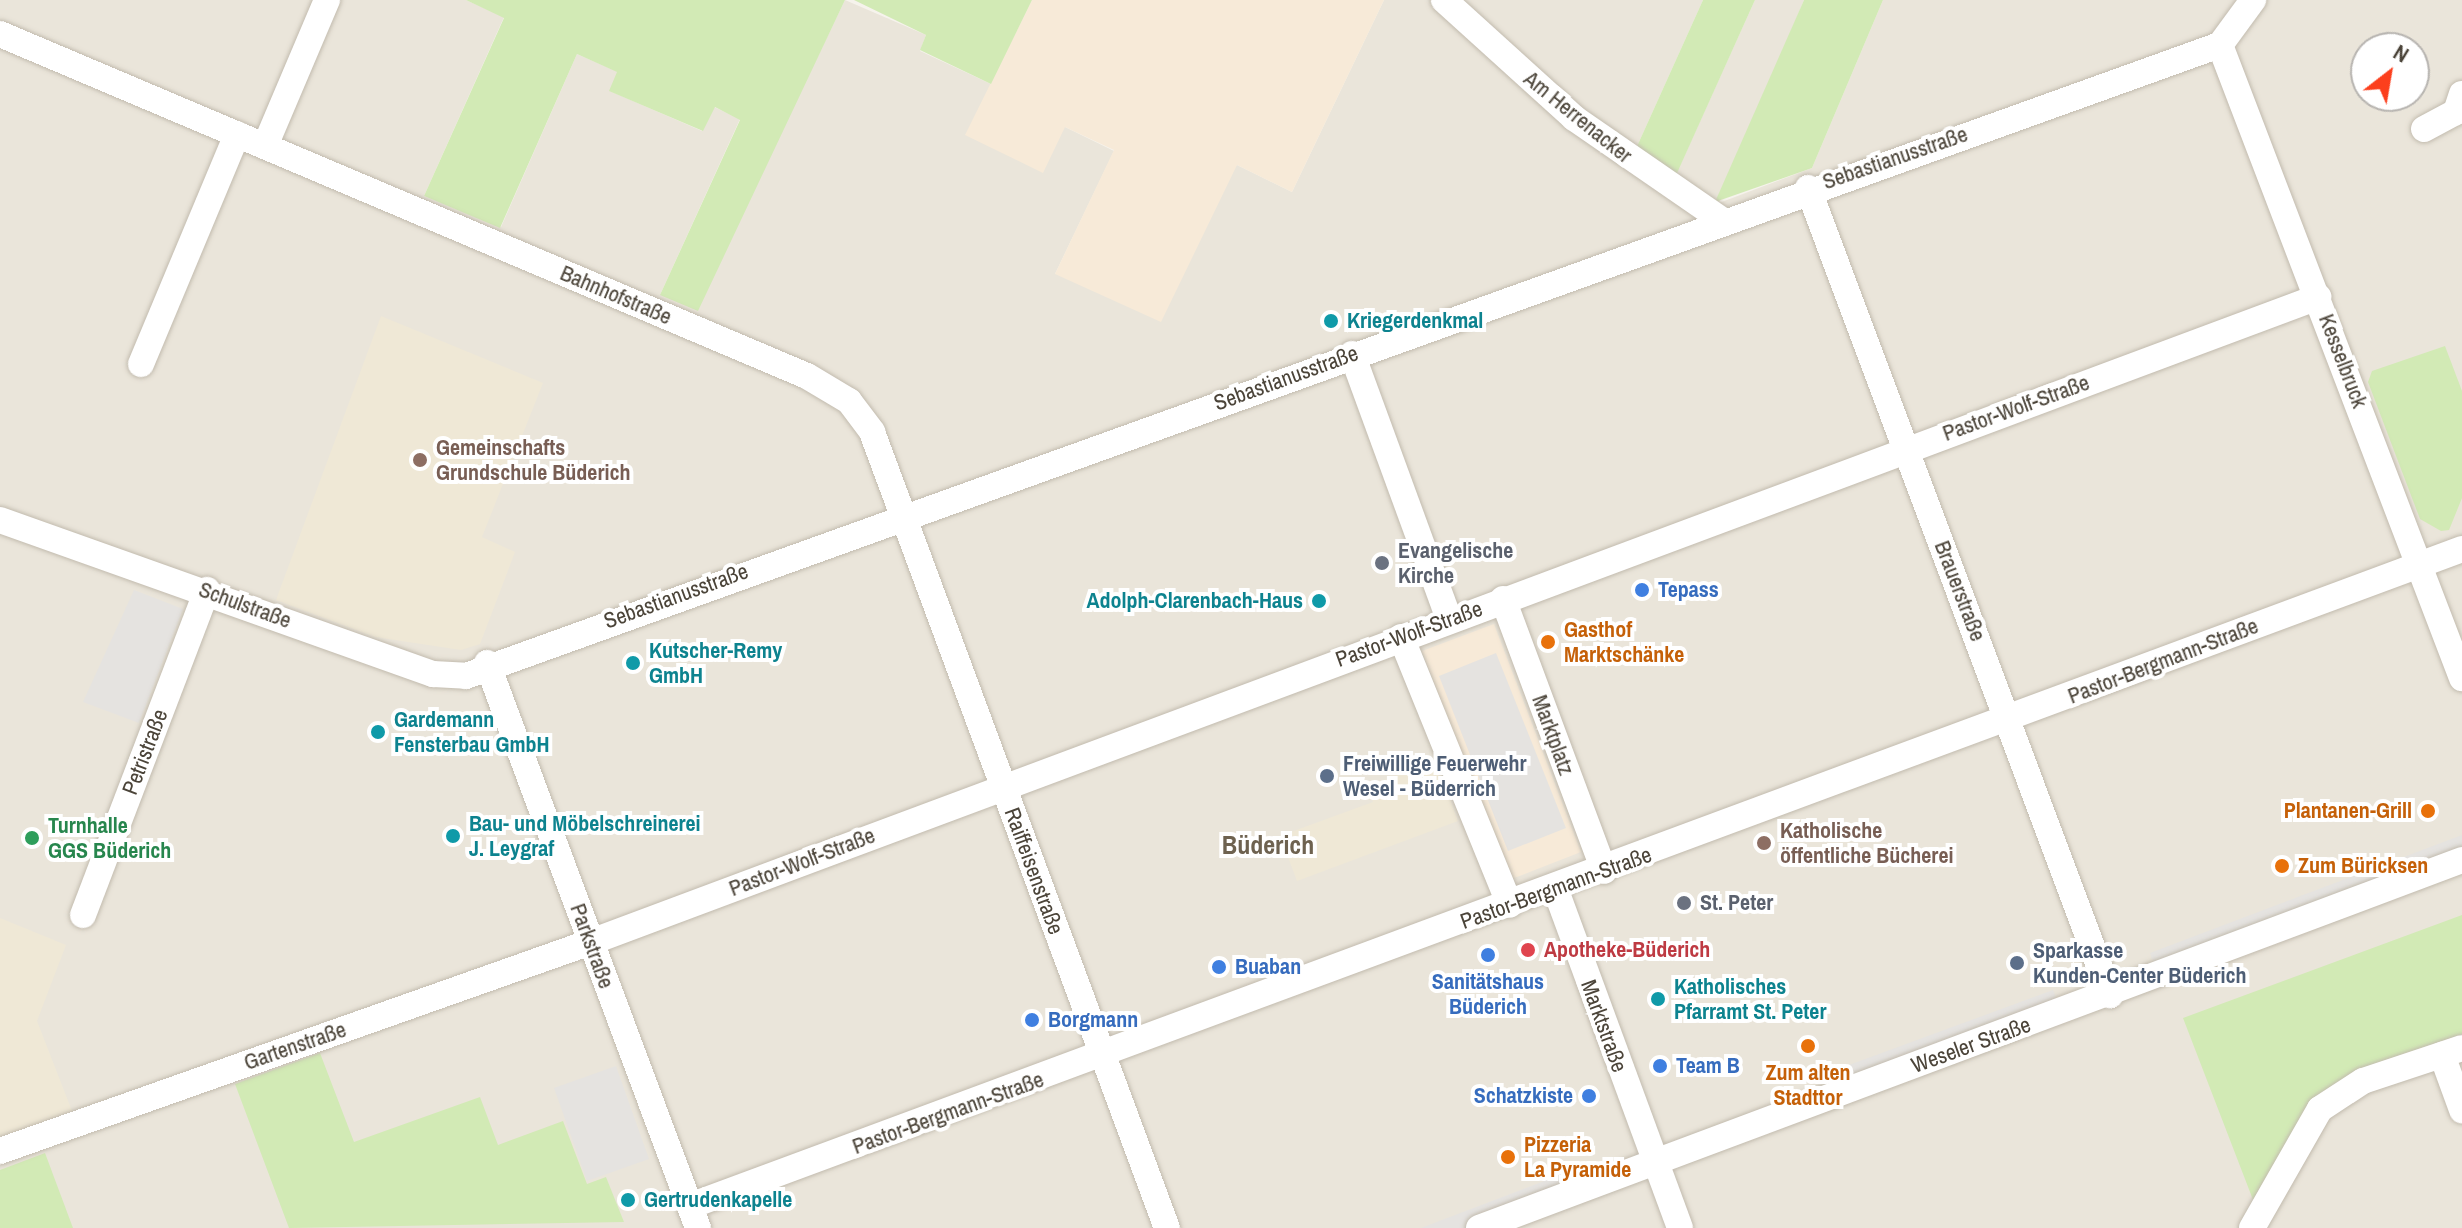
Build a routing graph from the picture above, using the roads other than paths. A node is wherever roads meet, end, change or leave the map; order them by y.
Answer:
1 (327, 0) edge
2 (1444, 0) edge
3 (2253, 0) edge
4 (0, 34) edge
5 (2220, 45) junction
6 (2462, 94) edge
7 (2424, 129) dead end
8 (237, 134) junction
9 (265, 146) junction
10 (1808, 188) junction
11 (1722, 220) junction
12 (2318, 297) junction
13 (1352, 354) junction
14 (141, 364) dead end
15 (1907, 449) junction
16 (898, 515) junction
17 (0, 520) edge
18 (2462, 549) edge
19 (2419, 564) junction
20 (207, 590) junction
21 (1503, 599) junction
22 (1449, 619) junction
23 (1401, 637) junction
24 (487, 663) junction
25 (2462, 678) edge
26 (2009, 719) junction
27 (1003, 786) junction
28 (2462, 860) edge
29 (1604, 871) junction
30 (1555, 888) junction
31 (1510, 905) junction
32 (83, 915) dead end
33 (591, 942) junction
34 (2110, 995) junction
35 (2452, 1052) edge
36 (1102, 1058) junction
37 (2462, 1110) edge
38 (0, 1151) edge
39 (1655, 1163) junction
40 (694, 1217) edge
41 (1167, 1228) edge
42 (1479, 1228) edge
43 (1680, 1228) edge
44 (2252, 1228) edge

1 - 9 street
2 - 11 street, Am Herrenacker
3 - 5 street
4 - 8 street, Bahnhofstraße
5 - 10 street, Sebastianusstraße
5 - 12 street, Kesselbruck
6 - 7 street
8 - 9 street, Bahnhofstraße
8 - 14 street
9 - 16 street, Bahnhofstraße
10 - 11 street, Sebastianusstraße
10 - 15 street, Brauerstraße
11 - 13 street, Sebastianusstraße
12 - 15 street, Pastor-Wolf-Straße
12 - 19 street, Kesselbruck
13 - 16 street, Sebastianusstraße
13 - 22 street
15 - 21 street, Pastor-Wolf-Straße
15 - 26 street, Brauerstraße
16 - 24 street, Sebastianusstraße
16 - 27 street, Raiffeisenstraße
17 - 20 street, Schulstraße
18 - 19 street, Pastor-Bergmann-Straße
19 - 25 street, Kesselbruck
19 - 26 street, Pastor-Bergmann-Straße
20 - 24 street, Schulstraße
20 - 32 street, Petristraße
21 - 22 street, Pastor-Wolf-Straße
21 - 29 street, Marktplatz
22 - 23 street, Pastor-Wolf-Straße
23 - 27 street, Pastor-Wolf-Straße
23 - 31 street
24 - 33 street, Parkstraße
26 - 29 street, Pastor-Bergmann-Straße
26 - 34 street, Brauerstraße
27 - 33 street, Pastor-Wolf-Straße
27 - 36 street, Raiffeisenstraße
28 - 34 street, Weseler Straße
29 - 30 street, Pastor-Bergmann-Straße
30 - 31 street, Pastor-Bergmann-Straße
30 - 39 street, Marktstraße
31 - 36 street, Pastor-Bergmann-Straße
33 - 38 street, Gartenstraße
33 - 40 street, Parkstraße
34 - 39 street, Weseler Straße
35 - 37 street
35 - 44 street
36 - 40 street, Pastor-Bergmann-Straße
36 - 41 street, Raiffeisenstraße
39 - 42 street, Weseler Straße
39 - 43 street, Marktstraße

